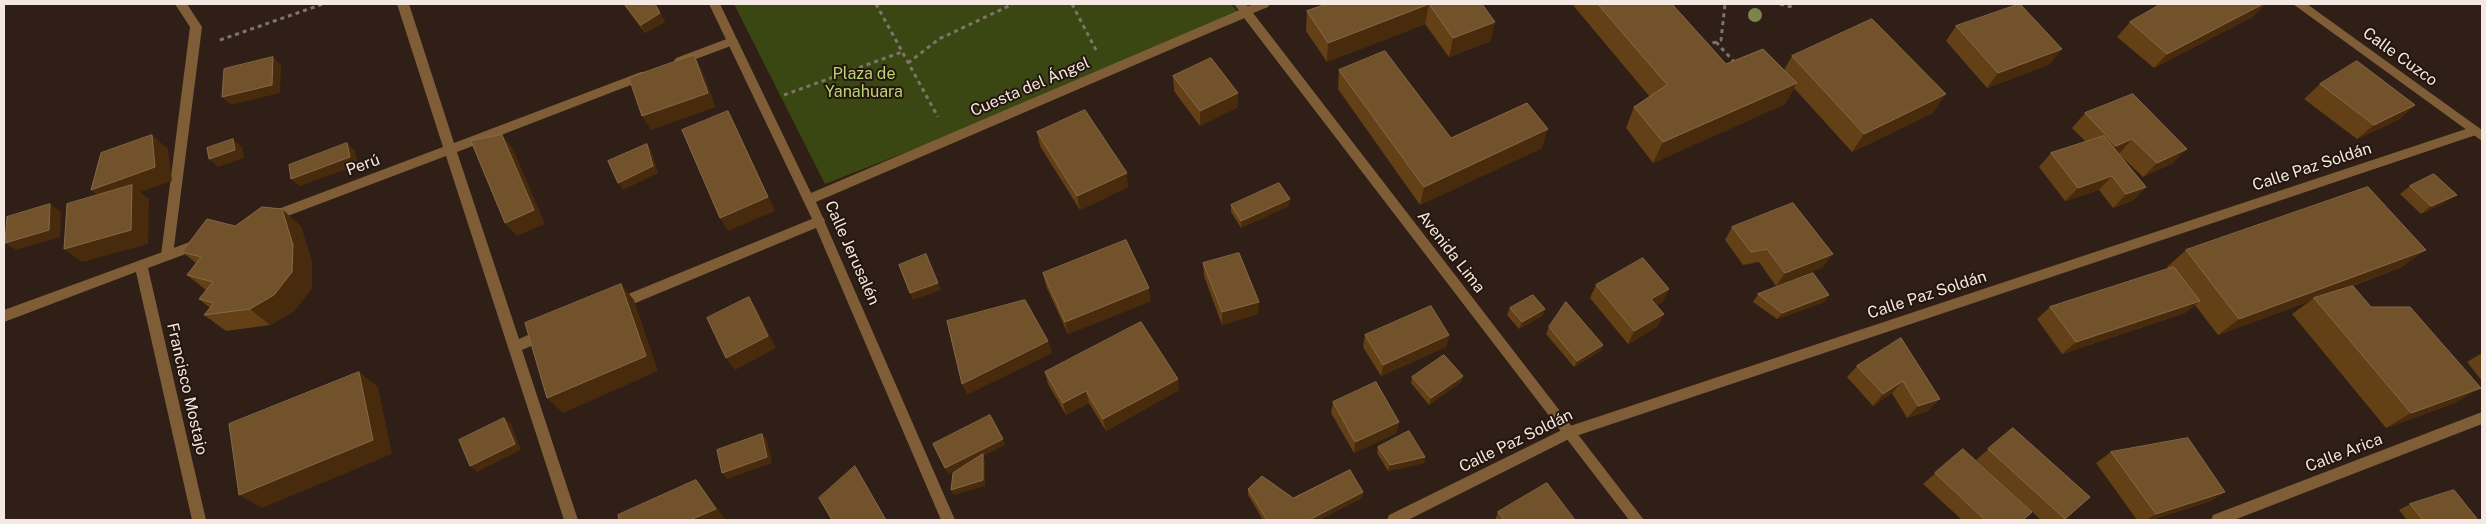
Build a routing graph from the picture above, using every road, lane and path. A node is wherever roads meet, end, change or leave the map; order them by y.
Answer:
1 (181, 4) edge
2 (324, 4) edge
3 (403, 4) edge
4 (714, 4) edge
5 (876, 4) edge
6 (1013, 4) edge
7 (1072, 4) edge
8 (1264, 4) edge
9 (1725, 4) edge
10 (1780, 4) edge
11 (2300, 4) edge
12 (1792, 7) dead end
13 (1242, 8) edge
14 (732, 41) junction
15 (1716, 42) junction
16 (1698, 49) edge
17 (193, 50) junction
18 (902, 52) junction
19 (908, 63) junction
20 (1741, 68) edge
21 (1107, 71) junction
22 (763, 102) junction
23 (2480, 132) edge
24 (950, 139) junction
25 (450, 150) junction
26 (809, 199) junction
27 (819, 221) junction
28 (258, 222) edge
29 (212, 238) edge
30 (167, 255) junction
31 (141, 265) junction
32 (607, 308) edge
33 (4, 316) edge
34 (552, 331) edge
35 (515, 346) junction
36 (2482, 418) edge
37 (1570, 432) junction
38 (198, 520) edge
39 (571, 520) edge
40 (948, 520) edge
41 (1394, 520) edge
42 (1637, 520) edge
43 (2218, 520) edge

1 - 17 street
2 - 17 path
3 - 25 street
4 - 14 street, Calle Jerusalén
5 - 18 path
6 - 19 path
7 - 21 path
8 - 13 street, Cuesta del Ángel
9 - 15 path
10 - 12 path
11 - 23 street, Calle Cuzco
13 - 21 street, Cuesta del Ángel
13 - 37 street, Avenida Lima
14 - 22 street, Calle Jerusalén
14 - 25 street, Perú
15 - 16 path
15 - 20 path
17 - 30 street
18 - 19 path
18 - 22 path
19 - 24 path
21 - 24 street, Cuesta del Ángel
22 - 26 street, Calle Jerusalén
23 - 37 street, Calle Paz Soldán
24 - 26 street, Cuesta del Ángel
25 - 28 street, Perú
25 - 35 street
26 - 27 street, Calle Jerusalén
27 - 32 street
27 - 40 street, Calle Jerusalén
29 - 30 street
30 - 31 street
31 - 33 street
31 - 38 street, Francisco Mostajo
34 - 35 street
35 - 39 street
36 - 43 street, Calle Arica
37 - 41 street, Calle Paz Soldán
37 - 42 street, Avenida Lima

